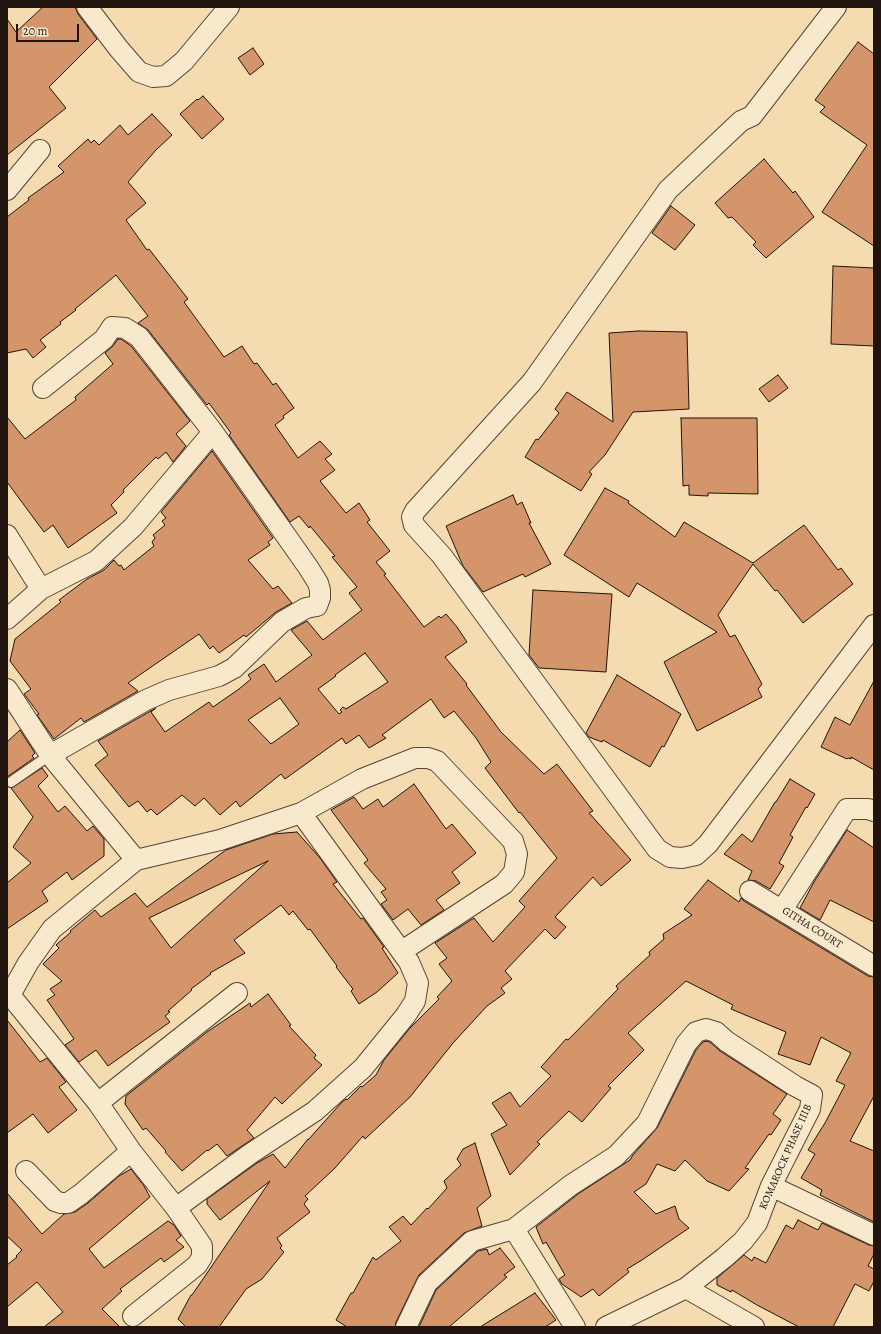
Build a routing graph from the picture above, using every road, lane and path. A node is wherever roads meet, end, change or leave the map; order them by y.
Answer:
1 (87, 7) edge
2 (229, 7) edge
3 (836, 7) edge
4 (40, 150) dead end
5 (7, 190) edge
6 (43, 388) dead end
7 (213, 432) junction
8 (7, 535) edge
9 (41, 589) junction
10 (7, 619) edge
11 (874, 625) edge
12 (7, 689) edge
13 (50, 755) junction
14 (11, 782) dead end
15 (874, 811) edge
16 (301, 813) junction
17 (136, 860) junction
18 (750, 891) dead end
19 (782, 910) junction
20 (402, 951) junction
21 (874, 966) edge
22 (237, 993) dead end
23 (8, 996) edge
24 (98, 1103) junction
25 (131, 1151) junction
26 (26, 1171) dead end
27 (771, 1186) junction
28 (176, 1208) junction
29 (514, 1229) junction
30 (874, 1235) edge
31 (686, 1288) junction
32 (133, 1316) dead end
33 (406, 1327) edge
34 (575, 1327) edge
35 (606, 1327) edge
36 (754, 1327) edge

1 - 2 street
3 - 11 street
4 - 5 street
6 - 7 street
7 - 9 street
7 - 13 street
8 - 9 street
9 - 10 street
12 - 13 street
13 - 14 lane
13 - 17 street
15 - 19 street
16 - 17 street
16 - 20 street
16 - 20 street
17 - 23 street
18 - 19 street, GITHA COURT
19 - 21 street, GITHA COURT
20 - 28 street
22 - 24 street
23 - 24 street
24 - 25 street
25 - 26 street
25 - 28 street
27 - 29 street, KOMAROCK PHASE IIIB
27 - 30 street
27 - 31 street, KOMAROCK PHASE IIIB
28 - 32 street
29 - 33 street, KOMAROCK PHASE IIIB
29 - 34 street
31 - 35 street, KOMAROCK PHASE IIIB
31 - 36 street

